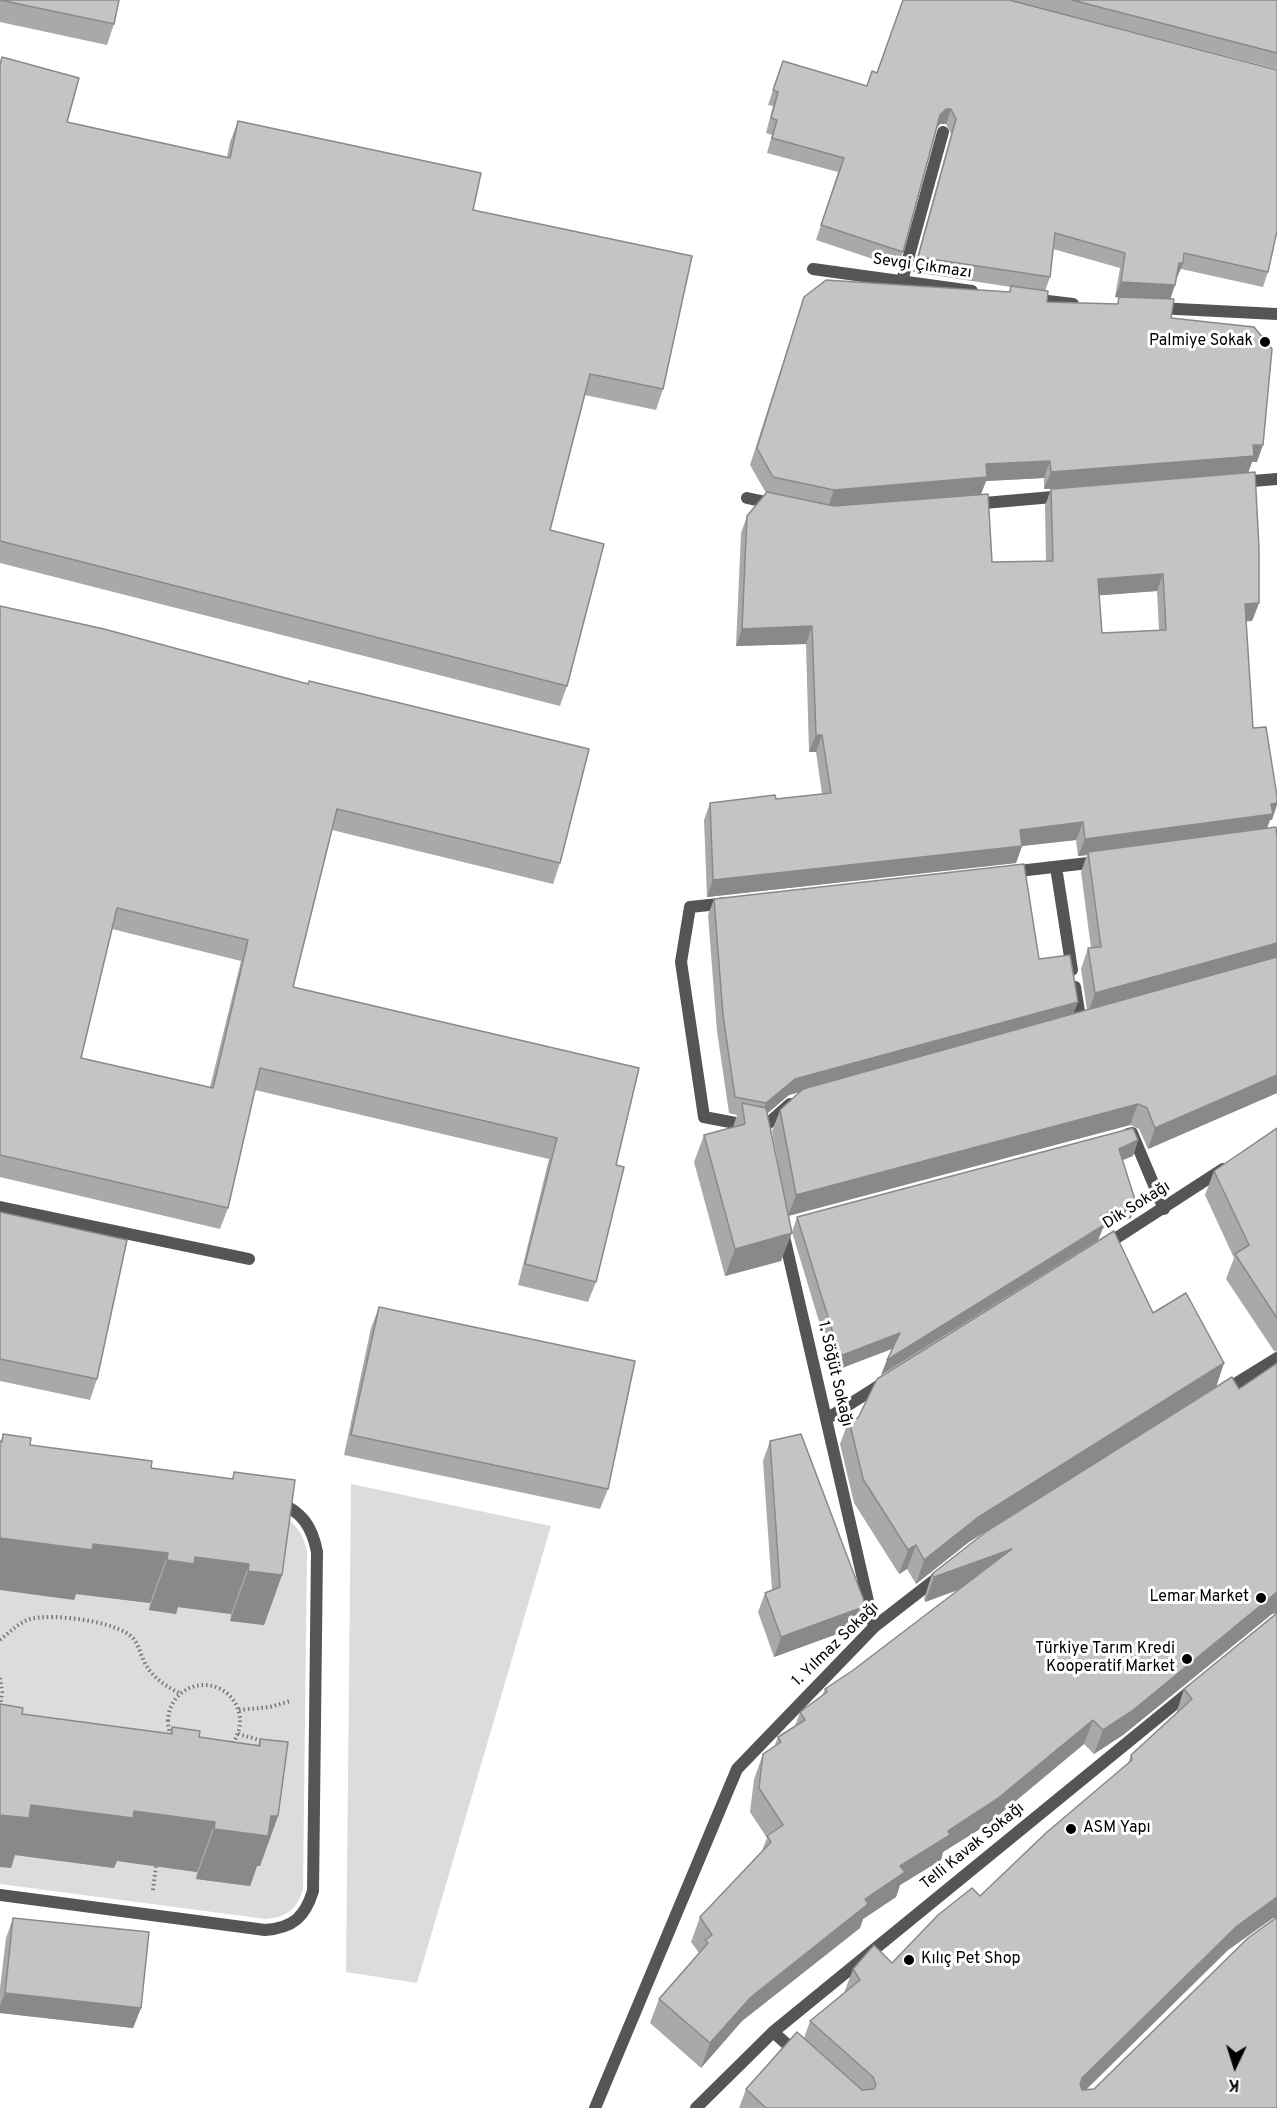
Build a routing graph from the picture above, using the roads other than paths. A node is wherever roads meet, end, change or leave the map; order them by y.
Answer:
1 (943, 132) edge
2 (813, 269) dead end
3 (902, 281) junction
4 (984, 292) edge
5 (1019, 297) edge
6 (1090, 305) edge
7 (1148, 308) edge
8 (1277, 314) edge
9 (1277, 479) edge
10 (1230, 483) edge
11 (1076, 495) edge
12 (747, 498) dead end
13 (957, 505) edge
14 (792, 508) edge
15 (1114, 860) edge
16 (1056, 867) junction
17 (997, 874) edge
18 (737, 902) edge
19 (1081, 1023) edge
20 (802, 1100) edge
21 (1120, 1136) edge
22 (1230, 1165) edge
23 (0, 1207) edge
24 (1164, 1209) junction
25 (785, 1221) edge
26 (1092, 1254) edge
27 (249, 1258) dead end
28 (1277, 1358) edge
29 (899, 1373) edge
30 (1206, 1402) edge
31 (828, 1418) junction
32 (267, 1500) edge
33 (956, 1563) edge
34 (874, 1627) junction
35 (1204, 1680) edge
36 (0, 1895) edge
37 (773, 2032) junction
38 (808, 2062) edge
39 (595, 2108) edge
40 (696, 2108) edge

1 - 3 street
2 - 3 street, Sevgi Çıkmazı
3 - 4 street, Sevgi Çıkmazı
5 - 6 street
7 - 8 street
9 - 10 street
11 - 13 street
12 - 14 street
15 - 16 street
16 - 17 street
16 - 19 street
18 - 20 street
21 - 24 street
22 - 24 street, Dik Sokağı
23 - 27 street
24 - 26 street, Dik Sokağı
25 - 31 street, 1. Söğüt Sokağı
28 - 30 street
29 - 31 street
31 - 34 street, 1. Söğüt Sokağı
32 - 36 street
33 - 34 street, 1. Yılmaz Sokağı
34 - 39 street, 1. Yılmaz Sokağı
35 - 37 street, Telli Kavak Sokağı
37 - 38 street
37 - 40 street, Telli Kavak Sokağı

